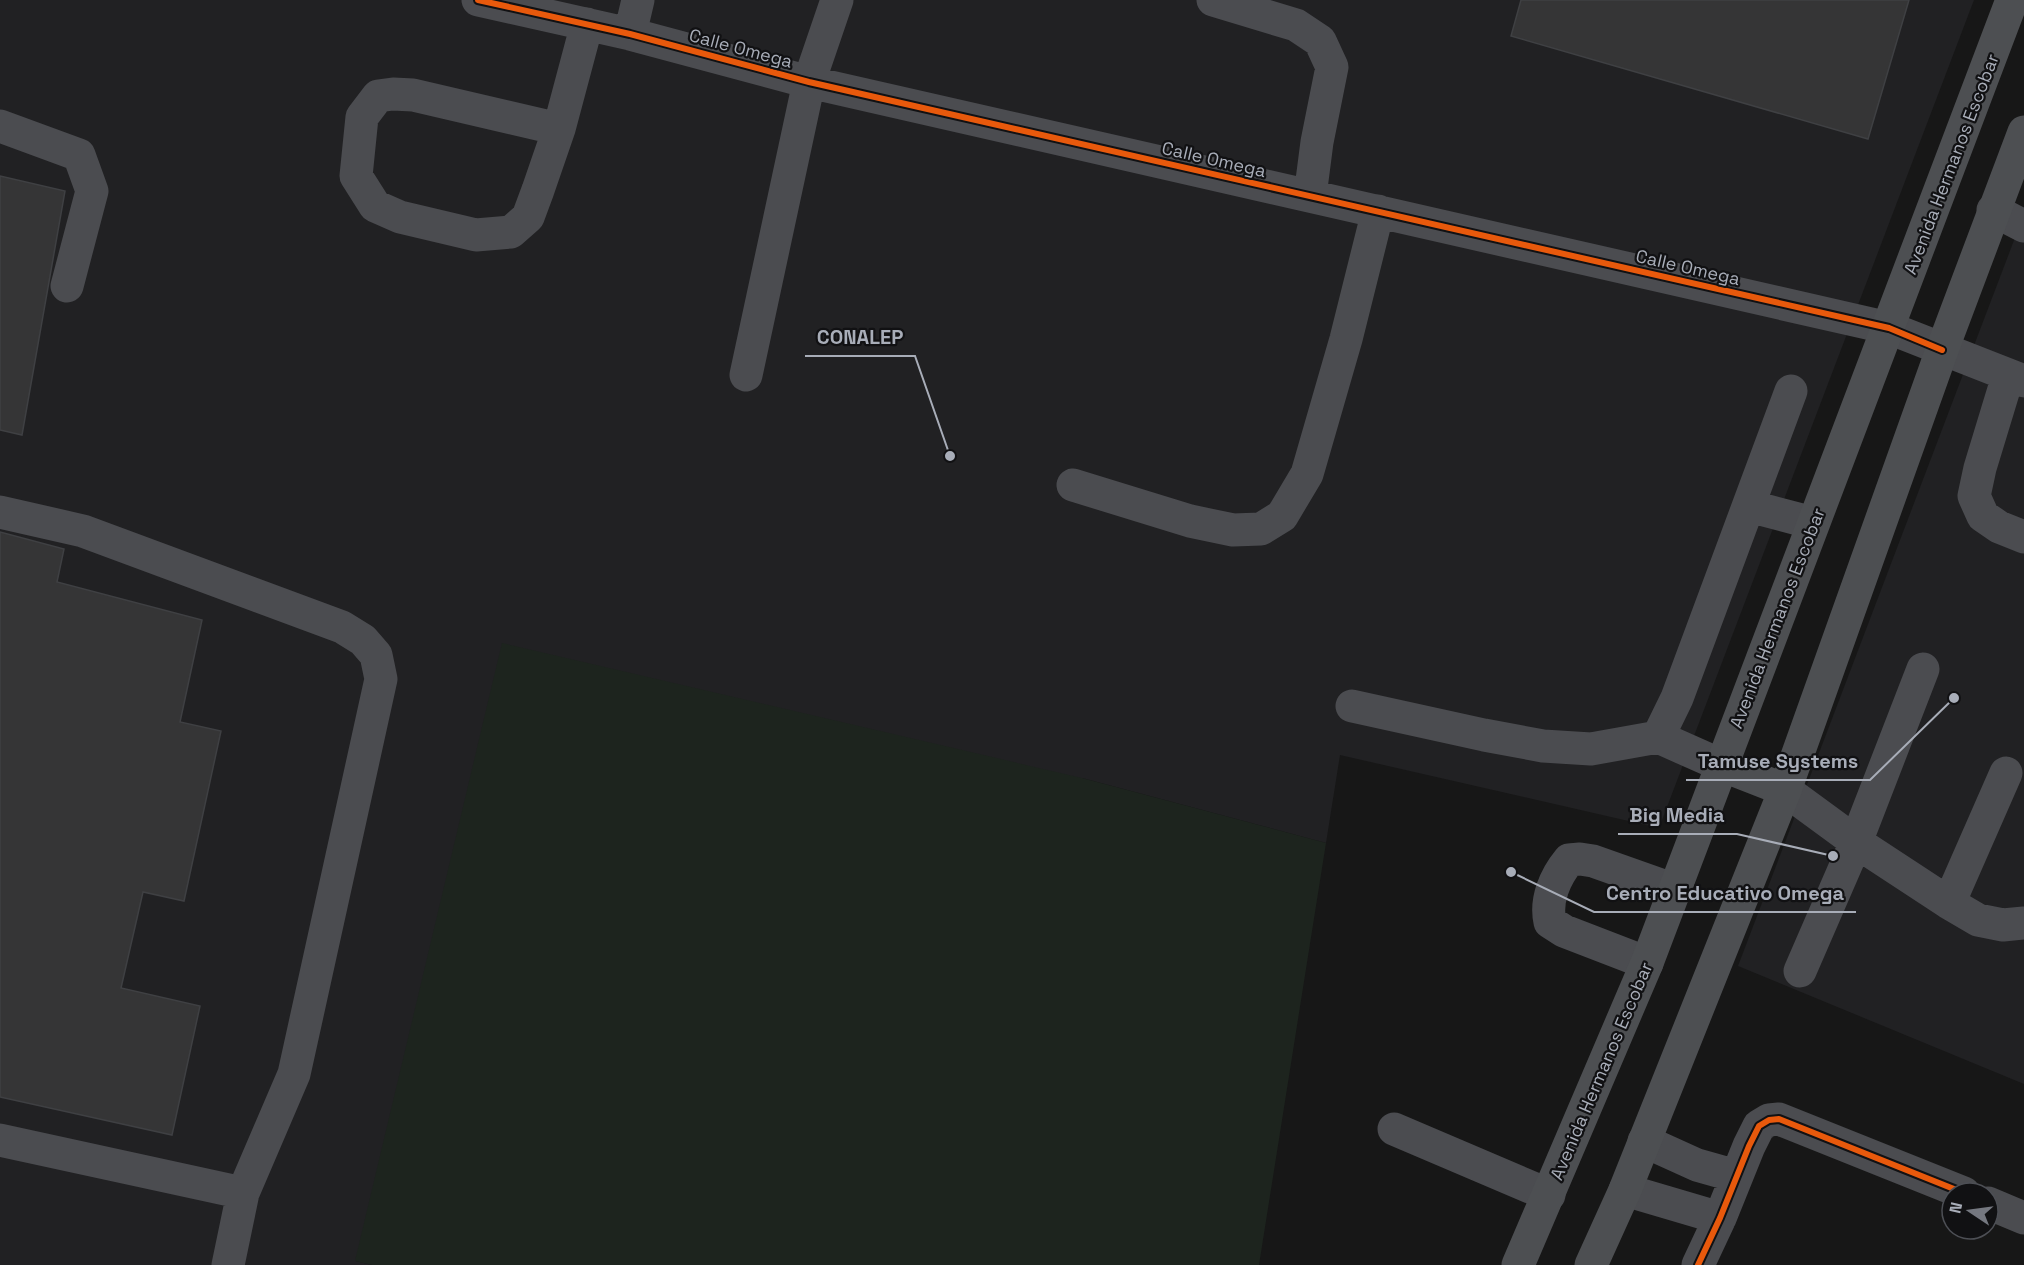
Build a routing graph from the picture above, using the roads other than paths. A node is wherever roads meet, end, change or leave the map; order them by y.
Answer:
1 (478, 0) edge
2 (638, 0) edge
3 (837, 0) edge
4 (1213, 0) edge
5 (2012, 0) edge
6 (587, 24) junction
7 (630, 34) junction
8 (809, 82) junction
9 (0, 126) edge
10 (559, 129) junction
11 (2024, 132) edge
12 (1310, 196) junction
13 (1993, 210) junction
14 (1377, 211) junction
15 (2024, 226) edge
16 (67, 286) dead end
17 (1889, 328) junction
18 (1942, 350) junction
19 (747, 375) dead end
20 (2016, 379) edge
21 (1791, 392) dead end
22 (1073, 486) dead end
23 (1749, 506) junction
24 (0, 512) edge
25 (1813, 523) junction
26 (2024, 537) edge
27 (1923, 669) dead end
28 (1352, 706) dead end
29 (1658, 737) junction
30 (1721, 765) junction
31 (2006, 773) dead end
32 (1785, 790) junction
33 (1856, 842) junction
34 (1675, 890) junction
35 (1949, 903) junction
36 (2024, 923) edge
37 (1647, 963) junction
38 (1800, 971) dead end
39 (1394, 1129) dead end
40 (0, 1140) edge
41 (1644, 1141) junction
42 (1736, 1176) junction
43 (1940, 1183) edge
44 (1625, 1190) junction
45 (243, 1193) junction
46 (1549, 1195) junction
47 (2000, 1208) edge
48 (1720, 1218) junction
49 (2024, 1218) edge
50 (228, 1265) edge
51 (1518, 1265) edge
52 (1591, 1265) edge
53 (1698, 1265) edge

1 - 6 street, Calle Omega
2 - 7 street
3 - 8 street
4 - 12 street
5 - 17 main road, Avenida Hermanos Escobar
6 - 7 street, Calle Omega
6 - 10 street
7 - 8 street, Calle Omega
8 - 12 street, Calle Omega
8 - 19 street
9 - 16 street
10 - 10 street
11 - 13 main road
12 - 14 street, Calle Omega
13 - 15 street
13 - 18 main road
14 - 17 street, Calle Omega
14 - 22 street
17 - 18 street, Calle Omega
17 - 25 main road, Avenida Hermanos Escobar
18 - 20 street, Calle Omega
18 - 32 main road
20 - 26 street
21 - 23 street
23 - 25 street
23 - 29 street
24 - 45 street
25 - 30 main road, Avenida Hermanos Escobar
27 - 33 street
28 - 29 street
29 - 30 street
30 - 32 main road
30 - 34 main road, Avenida Hermanos Escobar
31 - 35 street
32 - 33 street
32 - 41 main road
33 - 35 street
33 - 38 street
34 - 37 main road, Avenida Hermanos Escobar
34 - 37 street
35 - 36 street
37 - 46 main road, Avenida Hermanos Escobar
39 - 46 street
40 - 45 street
41 - 42 street
41 - 44 main road
42 - 43 street
42 - 48 street
44 - 48 street
44 - 52 main road
45 - 50 street
46 - 51 main road, Avenida Hermanos Escobar
47 - 49 street
48 - 53 street

